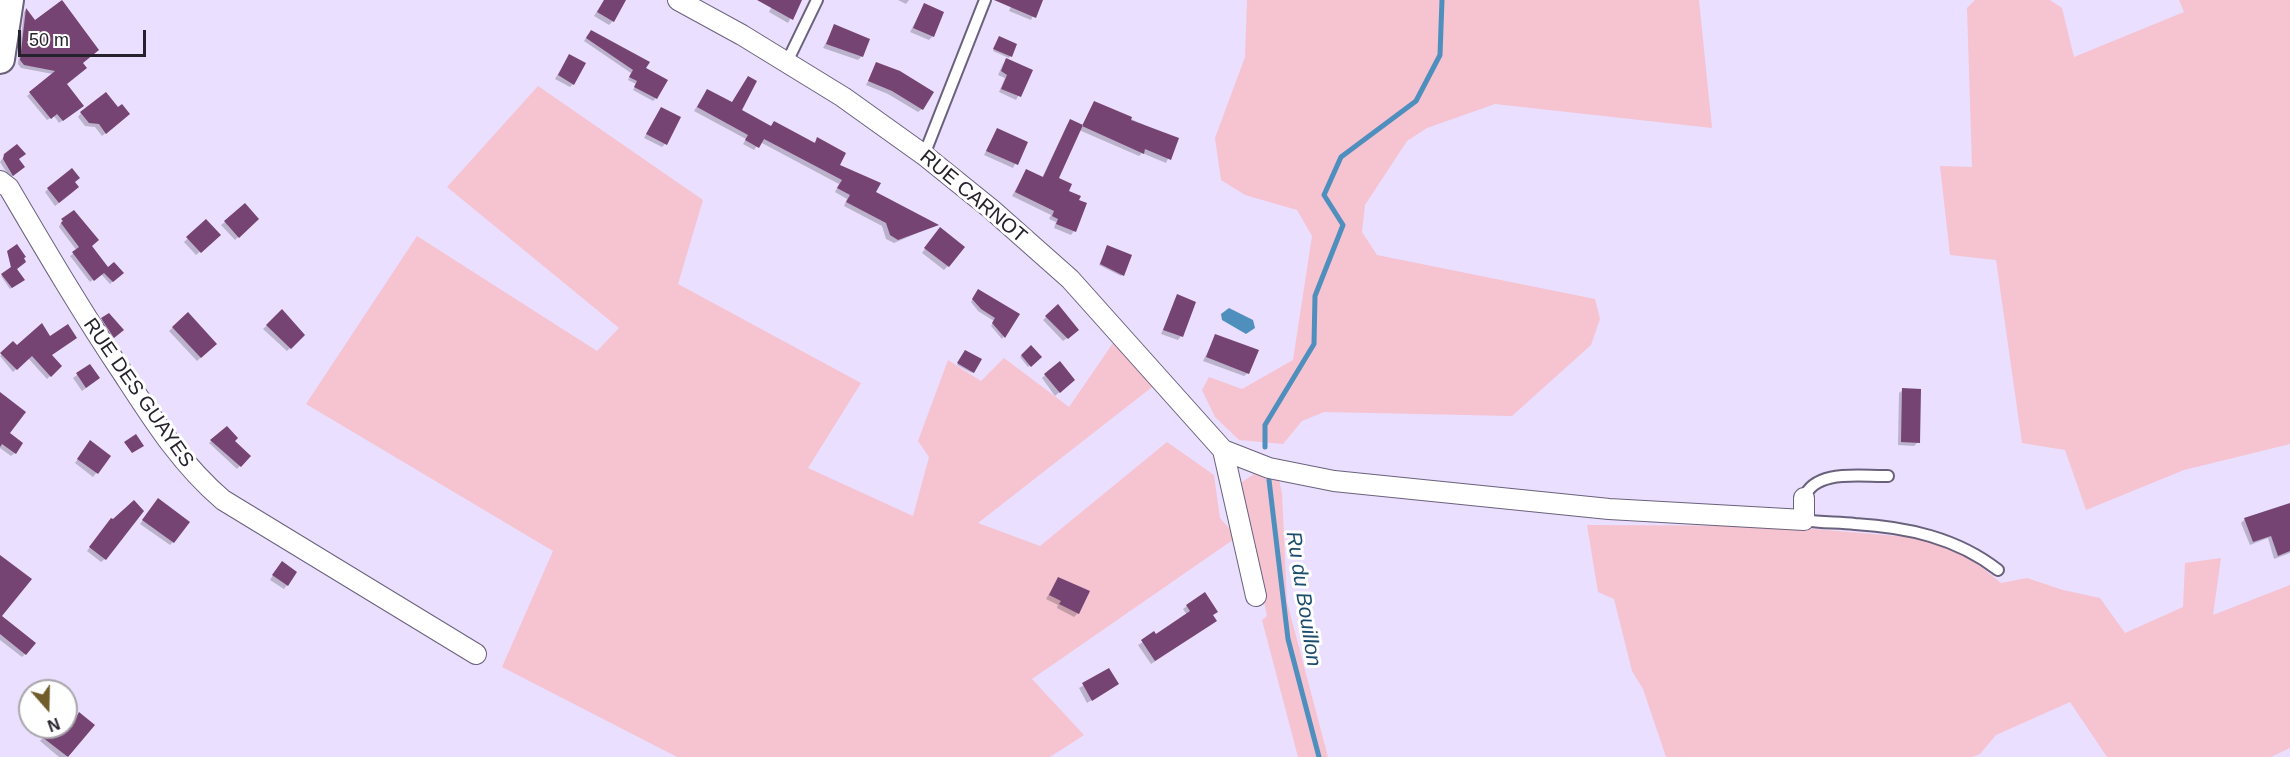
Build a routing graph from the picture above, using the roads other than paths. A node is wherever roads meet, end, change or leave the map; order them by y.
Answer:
1 (9, 0) edge
2 (678, 0) edge
3 (818, 0) edge
4 (985, 0) edge
5 (0, 59) edge
6 (787, 62) junction
7 (924, 155) junction
8 (0, 181) edge
9 (1223, 450) junction
10 (1888, 476) dead end
11 (1804, 498) joint
12 (1804, 520) junction
13 (1998, 570) dead end
14 (1256, 596) dead end
15 (476, 654) dead end

1 - 5 street
2 - 6 street, RUE CARNOT
3 - 6 lane
4 - 7 lane
6 - 7 street, RUE CARNOT
7 - 9 street, RUE CARNOT
8 - 15 street, RUE DES GUAYES
9 - 12 street
9 - 14 street
10 - 11 lane
11 - 12 street
12 - 13 lane

